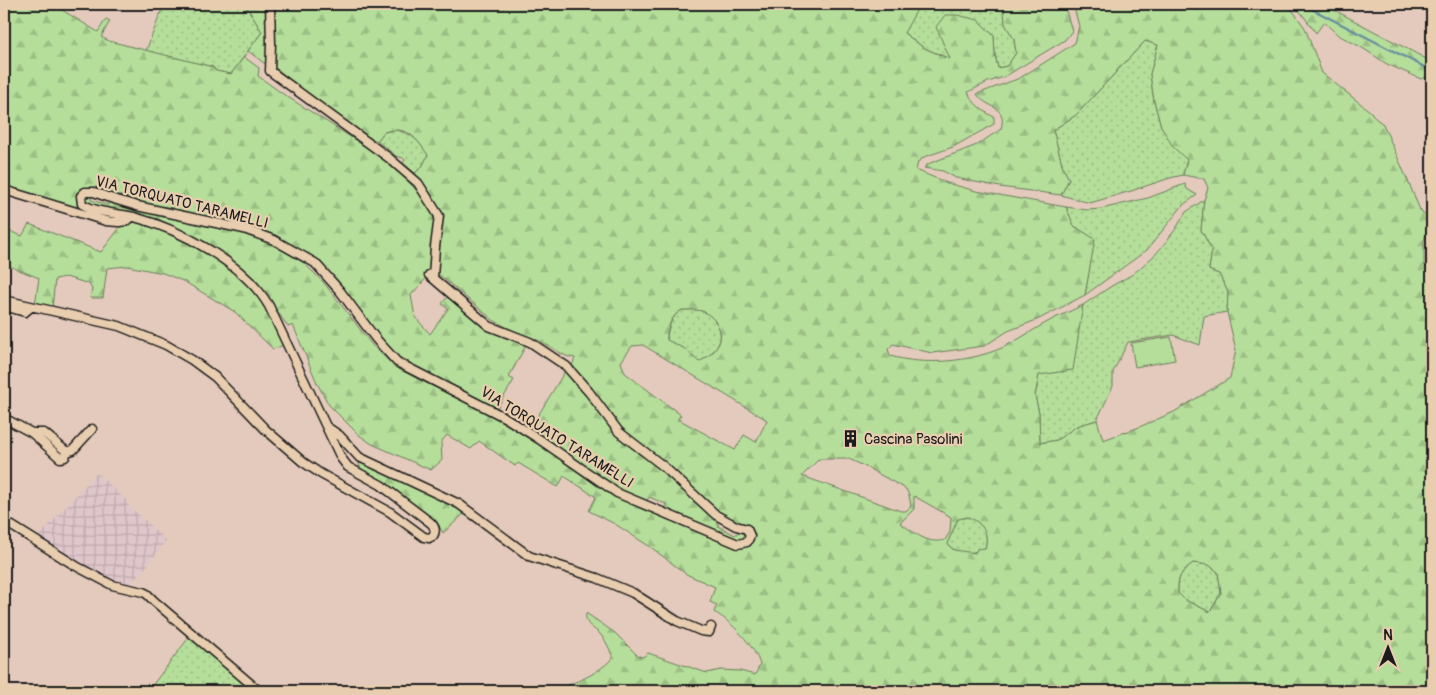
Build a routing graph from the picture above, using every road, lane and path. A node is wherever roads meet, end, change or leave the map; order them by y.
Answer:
1 (270, 4) edge
2 (4, 190) edge
3 (132, 217) junction
4 (4, 300) edge
5 (4, 306) edge
6 (31, 306) junction
7 (4, 418) edge
8 (326, 426) junction
9 (92, 429) dead end
10 (359, 457) junction
11 (348, 467) junction
12 (4, 520) edge
13 (712, 626) dead end
14 (259, 691) edge

1 - 3 street, VIA TORQUATO TARAMELLI
2 - 3 street, VIA TORQUATO TARAMELLI
3 - 8 street, VIA TORQUATO TARAMELLI
4 - 6 street
5 - 6 street
6 - 11 street
7 - 9 street
8 - 10 street, VIA TORQUATO TARAMELLI
8 - 11 street, VIA TORQUATO TARAMELLI
10 - 11 street
10 - 13 street, VIA TORQUATO TARAMELLI
12 - 14 street

